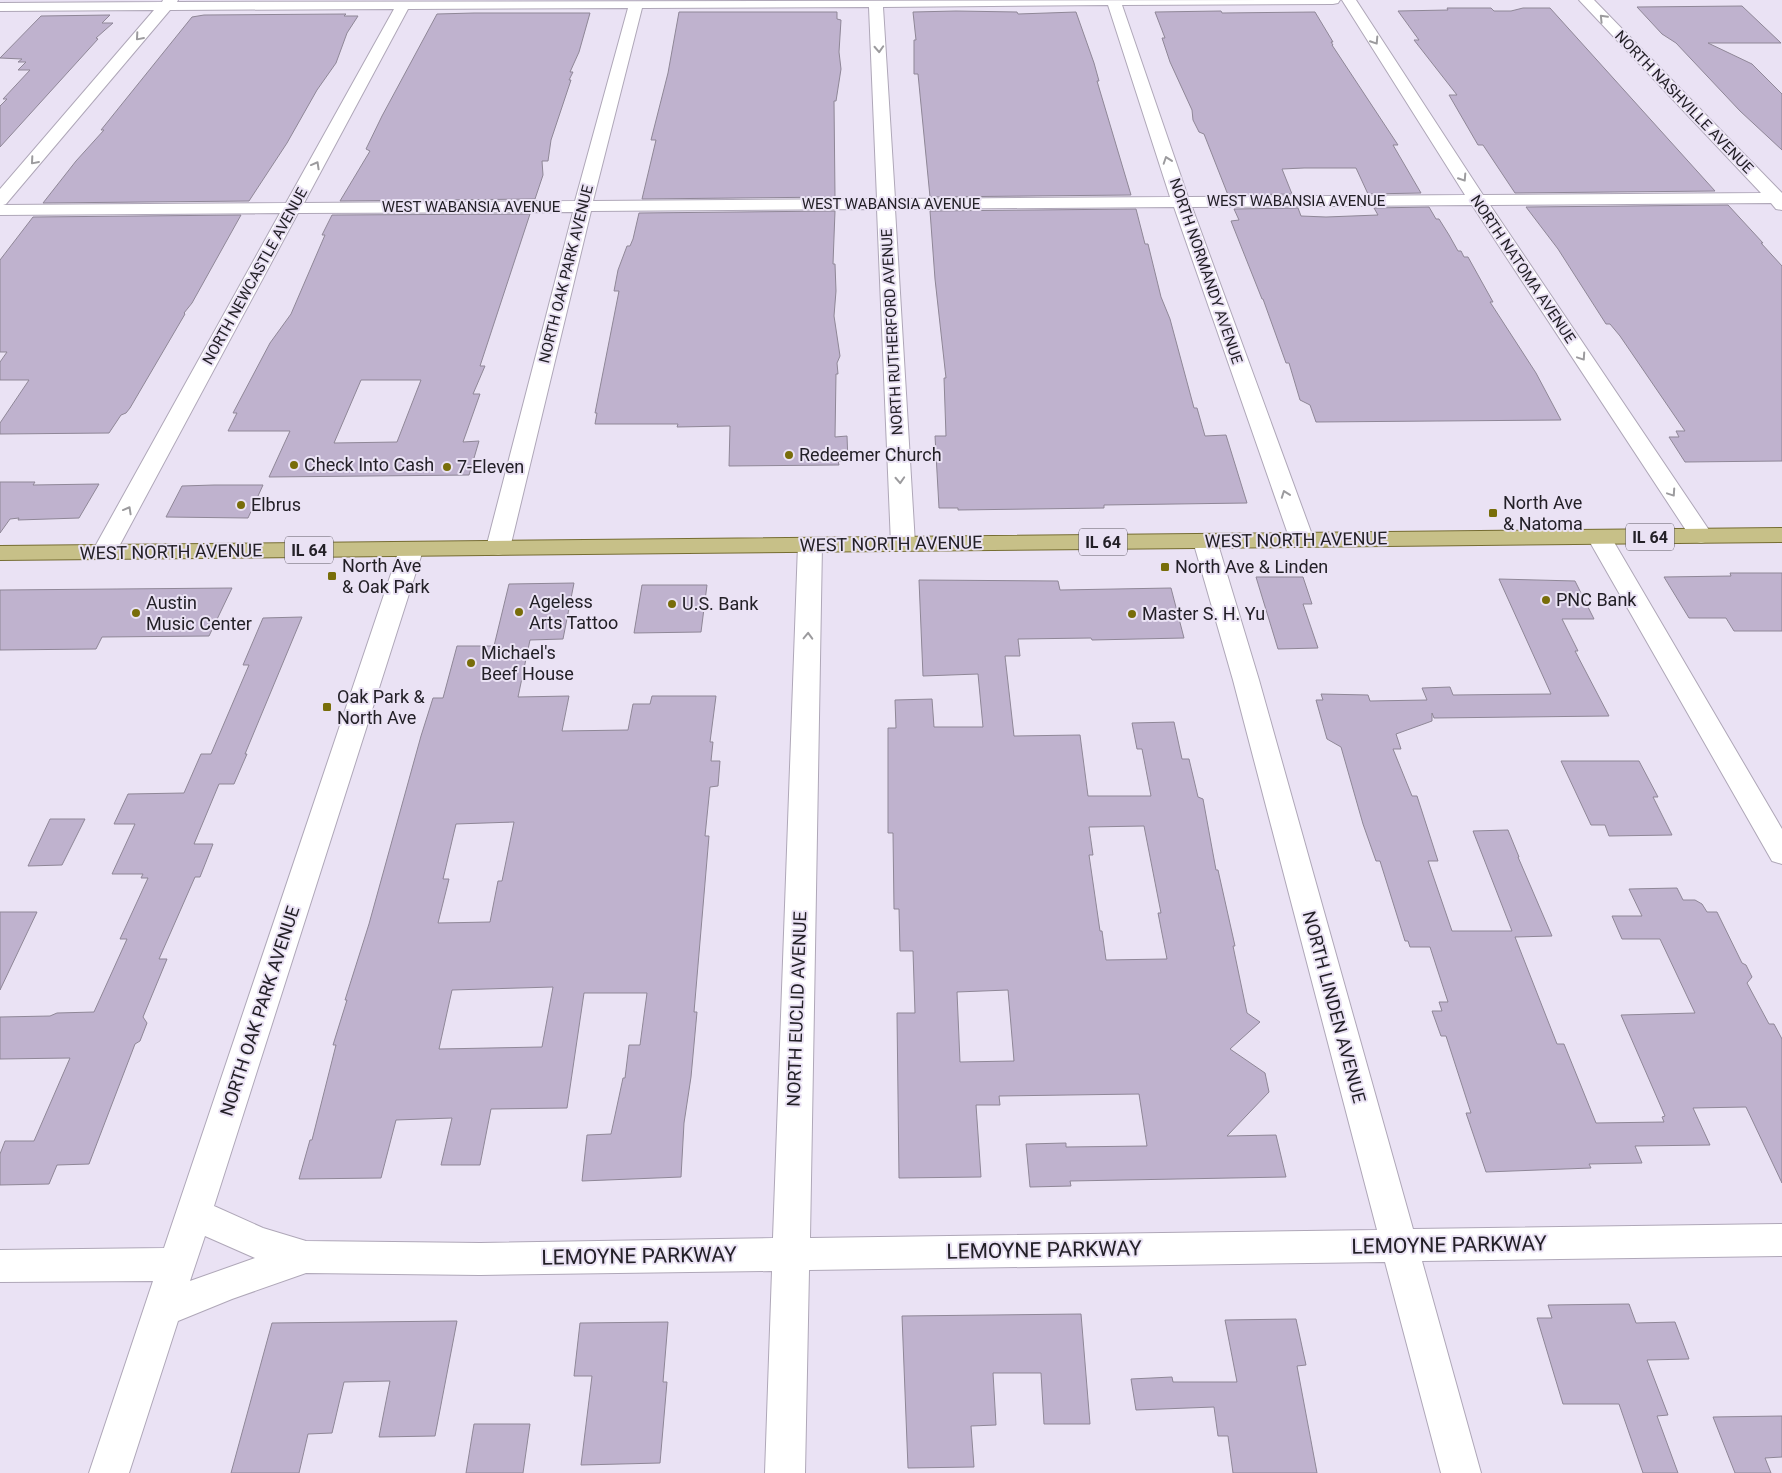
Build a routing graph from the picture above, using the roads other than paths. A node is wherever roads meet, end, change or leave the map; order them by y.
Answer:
1 (1333, 0) edge
2 (1349, 0) edge
3 (1586, 0) edge
4 (876, 1) edge
5 (1113, 1) edge
6 (637, 2) edge
7 (168, 3) edge
8 (405, 3) edge
9 (0, 7) edge
10 (0, 200) edge
11 (1477, 200) junction
12 (1780, 200) edge
13 (1181, 202) junction
14 (885, 204) junction
15 (583, 206) junction
16 (293, 208) junction
17 (0, 210) edge
18 (1701, 536) junction
19 (1782, 536) edge
20 (1599, 537) junction
21 (1302, 540) junction
22 (1205, 541) junction
23 (903, 544) junction
24 (810, 545) junction
25 (498, 548) junction
26 (411, 550) junction
27 (104, 552) junction
28 (0, 554) edge
29 (1782, 854) edge
30 (194, 1214) junction
31 (1782, 1240) edge
32 (1398, 1246) junction
33 (790, 1254) junction
34 (306, 1257) junction
35 (177, 1264) junction
36 (0, 1266) edge
37 (162, 1310) junction
38 (109, 1473) edge
39 (785, 1473) edge
40 (1460, 1473) edge

1 - 5 street
2 -> 11 street, NORTH NATOMA AVENUE
12 -> 3 street, NORTH NASHVILLE AVENUE
4 - 5 street
4 - 6 street
4 -> 14 street, NORTH RUTHERFORD AVENUE
13 -> 5 street, NORTH NORMANDY AVENUE
6 - 8 street
6 - 15 street, NORTH OAK PARK AVENUE
7 - 8 street
7 - 9 street
7 -> 10 street
16 -> 8 street, NORTH NEWCASTLE AVENUE
11 - 12 street, WEST WABANSIA AVENUE
11 - 13 street, WEST WABANSIA AVENUE
11 -> 18 street, NORTH NATOMA AVENUE
13 - 14 street, WEST WABANSIA AVENUE
21 -> 13 street, NORTH NORMANDY AVENUE
14 - 15 street, WEST WABANSIA AVENUE
14 -> 23 street, NORTH RUTHERFORD AVENUE
15 - 16 street, WEST WABANSIA AVENUE
15 - 25 street, NORTH OAK PARK AVENUE
16 - 17 street, WEST WABANSIA AVENUE
27 -> 16 street, NORTH NEWCASTLE AVENUE
18 - 19 main road, WEST NORTH AVENUE / IL 64
18 - 20 main road, WEST NORTH AVENUE / IL 64
20 - 21 main road, WEST NORTH AVENUE / IL 64
20 - 29 street
21 - 22 main road, WEST NORTH AVENUE / IL 64
22 - 23 main road, WEST NORTH AVENUE / IL 64
22 - 32 street, NORTH LINDEN AVENUE
23 - 24 main road, WEST NORTH AVENUE / IL 64
24 - 25 main road, WEST NORTH AVENUE / IL 64
33 -> 24 street, NORTH EUCLID AVENUE
25 - 26 main road, WEST NORTH AVENUE / IL 64
26 - 27 main road, WEST NORTH AVENUE / IL 64
26 - 30 street, NORTH OAK PARK AVENUE
27 - 28 main road, WEST NORTH AVENUE / IL 64
30 - 34 street, LEMOYNE PARKWAY
30 - 35 street, NORTH OAK PARK AVENUE
31 - 32 street, LEMOYNE PARKWAY
32 - 33 street, LEMOYNE PARKWAY
32 - 40 street, NORTH LINDEN AVENUE
33 - 34 street, LEMOYNE PARKWAY
33 - 39 street, NORTH EUCLID AVENUE
34 - 37 street, LEMOYNE PARKWAY
35 - 36 street
35 - 37 street, NORTH OAK PARK AVENUE
37 - 38 street, NORTH OAK PARK AVENUE

